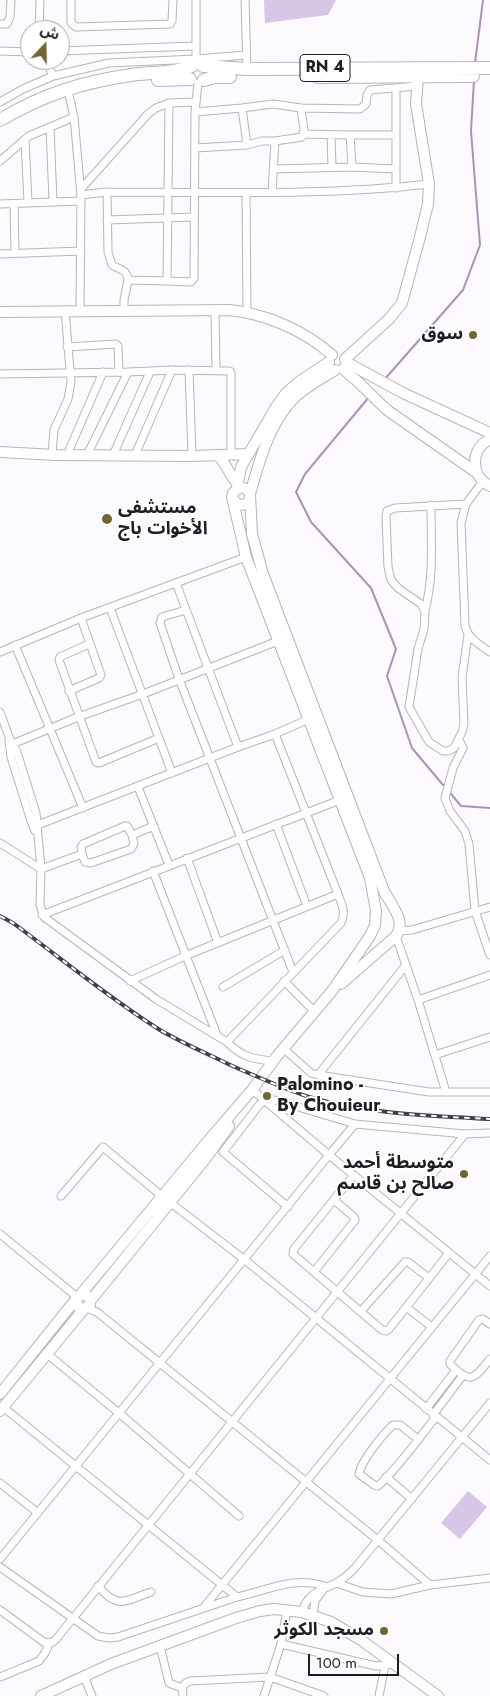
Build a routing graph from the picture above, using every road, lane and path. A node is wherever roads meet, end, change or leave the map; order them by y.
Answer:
1 (11, 0) edge
2 (40, 0) edge
3 (71, 0) edge
4 (173, 0) edge
5 (196, 0) edge
6 (245, 0) edge
7 (39, 20) edge
8 (0, 24) edge
9 (195, 46) junction
10 (70, 50) edge
11 (0, 51) edge
12 (20, 52) edge
13 (246, 55) junction
14 (196, 64) junction
15 (247, 69) junction
16 (50, 70) edge
17 (446, 71) junction
18 (488, 71) edge
19 (53, 76) junction
20 (197, 81) junction
21 (418, 81) junction
22 (396, 88) junction
23 (69, 95) junction
24 (0, 102) edge
25 (196, 102) junction
26 (169, 103) junction
27 (242, 108) junction
28 (301, 108) junction
29 (196, 112) junction
30 (74, 117) junction
31 (0, 120) edge
32 (50, 127) junction
33 (0, 128) edge
34 (304, 134) junction
35 (331, 134) junction
36 (350, 135) junction
37 (396, 135) junction
38 (25, 140) junction
39 (275, 141) junction
40 (247, 145) junction
41 (195, 148) junction
42 (0, 161) edge
43 (332, 167) junction
44 (352, 167) junction
45 (274, 168) junction
46 (396, 169) junction
47 (429, 184) junction
48 (396, 188) junction
49 (194, 191) junction
50 (106, 192) junction
51 (169, 192) junction
52 (272, 192) junction
53 (246, 193) junction
54 (81, 195) junction
55 (53, 201) junction
56 (28, 202) junction
57 (0, 204) edge
58 (14, 204) junction
59 (194, 217) junction
60 (168, 219) junction
61 (107, 220) junction
62 (81, 251) junction
63 (15, 253) junction
64 (0, 254) edge
65 (128, 280) junction
66 (167, 281) junction
67 (65, 310) junction
68 (80, 310) junction
69 (124, 310) junction
70 (215, 310) junction
71 (0, 312) edge
72 (247, 312) junction
73 (67, 347) junction
74 (338, 363) junction
75 (172, 370) junction
76 (189, 370) junction
77 (216, 370) junction
78 (70, 372) junction
79 (103, 372) junction
80 (119, 372) junction
81 (128, 372) junction
82 (150, 372) junction
83 (0, 374) edge
84 (468, 424) junction
85 (490, 434) edge
86 (490, 439) edge
87 (479, 448) junction
88 (0, 452) edge
89 (52, 454) junction
90 (248, 454) junction
91 (67, 455) junction
92 (88, 455) junction
93 (113, 455) junction
94 (135, 455) junction
95 (231, 455) junction
96 (192, 456) junction
97 (218, 456) junction
98 (483, 480) edge
99 (237, 486) junction
100 (250, 497) junction
101 (233, 501) junction
102 (466, 504) junction
103 (431, 505) junction
104 (246, 557) junction
105 (176, 583) junction
106 (110, 608) junction
107 (186, 610) junction
108 (425, 611) junction
109 (81, 618) junction
110 (468, 635) junction
111 (283, 639) junction
112 (89, 644) junction
113 (15, 646) junction
114 (0, 652) edge
115 (490, 652) edge
116 (209, 668) junction
117 (179, 679) junction
118 (69, 691) junction
119 (142, 694) junction
120 (0, 712) edge
121 (78, 717) junction
122 (310, 719) junction
123 (50, 728) junction
124 (275, 734) junction
125 (159, 738) junction
126 (459, 740) junction
127 (11, 742) junction
128 (238, 747) junction
129 (210, 758) junction
130 (172, 773) junction
131 (138, 787) junction
132 (340, 800) junction
133 (83, 808) junction
134 (306, 812) junction
135 (276, 824) junction
136 (154, 826) junction
137 (36, 829) junction
138 (132, 835) junction
139 (241, 838) junction
140 (0, 843) edge
141 (82, 854) junction
142 (188, 858) junction
143 (169, 865) junction
144 (41, 869) junction
145 (153, 871) junction
146 (338, 894) junction
147 (305, 901) dead end
148 (490, 907) edge
149 (376, 911) junction
150 (476, 911) junction
151 (397, 913) junction
152 (42, 915) junction
153 (272, 921) junction
154 (380, 930) junction
155 (397, 934) junction
156 (218, 943) junction
157 (285, 950) junction
158 (490, 955) edge
159 (185, 956) junction
160 (406, 965) junction
161 (293, 972) junction
162 (490, 975) edge
163 (130, 981) junction
164 (284, 981) junction
165 (223, 988) dead end
166 (332, 991) junction
167 (418, 1000) junction
168 (314, 1011) junction
169 (217, 1036) junction
170 (490, 1037) edge
171 (227, 1042) junction
172 (284, 1048) junction
173 (435, 1055) junction
174 (273, 1062) junction
175 (318, 1075) junction
176 (446, 1092) junction
177 (490, 1092) edge
178 (256, 1093) junction
179 (265, 1101) junction
180 (355, 1124) junction
181 (490, 1133) edge
182 (465, 1134) junction
183 (215, 1146) junction
184 (329, 1155) junction
185 (353, 1176) junction
186 (61, 1196) dead end
187 (166, 1199) junction
188 (334, 1200) junction
189 (288, 1207) junction
190 (400, 1214) junction
191 (0, 1234) edge
192 (449, 1253) junction
193 (490, 1256) edge
194 (245, 1260) junction
195 (314, 1272) junction
196 (475, 1274) junction
197 (428, 1278) junction
198 (490, 1286) edge
199 (337, 1292) junction
200 (78, 1297) junction
201 (88, 1305) junction
202 (406, 1307) junction
203 (361, 1311) junction
204 (315, 1319) junction
205 (490, 1324) edge
206 (432, 1327) junction
207 (46, 1353) junction
208 (490, 1359) edge
209 (160, 1364) junction
210 (456, 1370) junction
211 (463, 1375) junction
212 (389, 1379) junction
213 (0, 1394) edge
214 (490, 1403) edge
215 (1, 1409) edge
216 (426, 1409) junction
217 (118, 1413) junction
218 (435, 1416) junction
219 (233, 1422) junction
220 (461, 1438) junction
221 (418, 1439) junction
222 (490, 1460) edge
223 (76, 1467) junction
224 (190, 1474) junction
225 (386, 1477) junction
226 (306, 1481) junction
227 (0, 1483) edge
228 (412, 1499) junction
229 (38, 1513) junction
230 (239, 1516) dead end
231 (147, 1525) junction
232 (379, 1541) junction
233 (0, 1559) edge
234 (0, 1567) edge
235 (490, 1578) edge
236 (336, 1583) junction
237 (221, 1584) junction
238 (430, 1585) junction
239 (98, 1586) junction
240 (325, 1588) junction
241 (151, 1592) dead end
242 (237, 1597) junction
243 (204, 1607) junction
244 (0, 1610) edge
245 (287, 1610) junction
246 (302, 1612) junction
247 (313, 1615) junction
248 (73, 1618) junction
249 (49, 1644) junction
250 (280, 1644) junction
251 (160, 1646) junction
252 (390, 1665) junction
253 (84, 1676) junction
254 (0, 1677) edge
255 (270, 1677) junction
256 (182, 1688) junction
257 (42, 1696) edge
258 (92, 1696) edge
259 (183, 1696) edge
260 (264, 1696) edge
261 (324, 1696) edge
262 (379, 1696) edge
263 (438, 1696) edge

1 - 8 street
2 - 7 street
3 - 4 street
5 - 9 street
6 - 13 street
9 - 10 street
9 - 14 street
11 - 12 street
13 - 14 street
13 - 15 street
14 - 15 highway, RN 4
14 - 19 street
14 - 20 highway
14 - 31 highway, RN 4
15 - 17 highway, RN 4
16 - 19 street
17 - 18 highway, RN 4
17 - 21 highway, RN 4
19 - 24 street
20 - 21 highway, RN 4
20 - 23 highway, RN 4
20 - 25 street
21 - 22 street
21 - 47 main road
22 - 28 street
22 - 37 street
23 - 30 street
23 - 33 highway, RN 4
25 - 26 street
25 - 29 street
26 - 51 street
26 - 54 street
27 - 28 street
27 - 29 street
27 - 40 street
28 - 34 street
29 - 41 street
30 - 32 street
30 - 54 street
32 - 38 street
32 - 55 street
34 - 35 street
34 - 39 street
35 - 36 street
35 - 43 street
36 - 37 street
36 - 44 street
37 - 46 street
38 - 42 street
38 - 56 street
39 - 40 street
39 - 45 street
40 - 41 street
41 - 49 street
43 - 44 street
43 - 45 street
44 - 46 street
45 - 52 street
46 - 48 street
47 - 48 street
47 - 74 main road
48 - 52 street
49 - 51 street
49 - 53 street
49 - 59 street
50 - 51 street
50 - 54 street
50 - 61 street
51 - 60 street
52 - 53 street
53 - 72 street
54 - 55 street
54 - 62 street
55 - 56 street
56 - 58 street
57 - 58 street
58 - 63 street
59 - 60 street
59 - 66 street
60 - 61 street
60 - 66 street
61 - 65 street
62 - 63 street
62 - 68 street
63 - 64 street
65 - 66 street
65 - 69 street
67 - 68 main road
67 - 71 main road
67 - 73 street
68 - 69 main road
69 - 70 main road
70 - 72 main road
70 - 77 street
72 - 74 main road
73 - 78 street
73 - 80 street
74 - 84 main road
74 - 90 main road
74 - 98 main road
74 - 100 main road
75 - 76 street
75 - 82 street
75 - 94 street
76 - 77 street
76 - 96 street
77 - 95 street
78 - 79 street
78 - 83 street
78 - 89 street
79 - 80 street
79 - 91 street
80 - 81 street
81 - 82 street
81 - 92 street
82 - 93 street
84 - 85 main road
84 - 87 main road
86 - 87 main road
87 - 98 main road
88 - 89 main road
89 - 91 main road
90 - 95 main road
90 - 99 main road
91 - 92 main road
92 - 93 main road
93 - 94 main road
94 - 96 main road
95 - 97 main road
96 - 97 main road
97 - 99 main road
98 - 102 street
99 - 100 main road
99 - 101 main road
100 - 101 main road
100 - 111 main road
101 - 104 main road
102 - 103 street
102 - 110 street
103 - 108 street
103 - 108 street
104 - 105 street
104 - 111 main road
105 - 106 street
105 - 107 street
106 - 109 street
106 - 119 street
107 - 116 street
107 - 117 street
108 - 126 street
109 - 112 street
109 - 113 street
110 - 115 street
110 - 126 street
111 - 116 street
111 - 122 main road
111 - 151 main road
112 - 118 street
112 - 118 street
113 - 114 street
113 - 123 street
116 - 117 street
116 - 128 street
117 - 119 street
117 - 129 street
118 - 121 street
119 - 121 street
119 - 125 street
120 - 127 street
121 - 123 street
121 - 125 street
122 - 124 street
122 - 132 main road
123 - 127 street
123 - 133 street
124 - 128 street
124 - 134 street
125 - 130 street
126 - 150 street
127 - 137 street
128 - 129 street
129 - 130 street
129 - 139 street
130 - 131 street
131 - 133 street
131 - 136 street
132 - 134 street
132 - 149 main road
133 - 137 street
134 - 135 street
134 - 146 street
135 - 139 street
135 - 147 street
136 - 138 street
136 - 143 street
137 - 144 street
138 - 141 street
138 - 141 street
139 - 142 street
139 - 153 street
140 - 144 street
141 - 144 street
142 - 143 street
142 - 156 street
143 - 145 street
144 - 152 street
145 - 152 street
145 - 159 street
146 - 153 street
146 - 161 street
148 - 150 street
149 - 151 main road
149 - 154 main road
150 - 155 street
150 - 158 street
151 - 155 main road
152 - 163 street
153 - 156 street
153 - 157 street
154 - 155 main road
154 - 166 main road
155 - 160 street
155 - 166 main road
156 - 159 street
157 - 161 street
157 - 165 street
159 - 163 street
159 - 169 street
160 - 167 street
160 - 175 street
161 - 164 street
162 - 167 street
163 - 169 street
164 - 168 street
164 - 171 street
166 - 168 main road
167 - 173 street
168 - 172 main road
169 - 171 street
170 - 173 street
171 - 174 street
172 - 174 main road
172 - 175 street
172 - 178 main road
173 - 176 street
174 - 183 main road
175 - 176 street
176 - 177 street
178 - 179 street
178 - 183 main road
179 - 180 street
179 - 183 street
179 - 184 street
180 - 182 street
180 - 184 street
181 - 182 street
182 - 190 street
183 - 187 main road
183 - 189 street
184 - 185 street
184 - 189 street
185 - 188 street
185 - 190 street
186 - 187 street
187 - 194 street
187 - 200 main road
187 - 201 main road
188 - 195 street
188 - 195 street
189 - 194 street
190 - 192 street
190 - 199 street
191 - 200 street
192 - 196 street
192 - 197 street
193 - 196 street
194 - 204 street
194 - 209 street
195 - 199 street
196 - 198 street
196 - 206 street
197 - 202 street
197 - 203 street
199 - 203 street
199 - 204 street
200 - 201 main road
200 - 213 main road
201 - 207 main road
201 - 209 street
202 - 203 street
202 - 206 street
204 - 212 street
204 - 219 street
205 - 210 street
206 - 212 street
207 - 215 main road
207 - 217 street
208 - 211 street
209 - 217 street
209 - 219 street
210 - 211 street
210 - 216 street
211 - 218 street
212 - 216 street
212 - 226 street
214 - 220 street
215 - 223 street
216 - 218 street
217 - 223 street
217 - 224 street
218 - 220 street
218 - 221 street
219 - 224 street
219 - 226 street
220 - 222 street
220 - 228 street
221 - 225 street
221 - 225 street
223 - 229 street
223 - 231 street
224 - 230 street
224 - 231 street
225 - 228 street
226 - 232 street
226 - 237 street
227 - 229 street
228 - 232 street
229 - 233 street
231 - 237 street
231 - 239 street
232 - 236 street
232 - 238 street
234 - 248 street
235 - 238 street
236 - 238 street
236 - 240 street
237 - 242 street
237 - 243 street
239 - 241 street
239 - 248 street
240 - 242 street
240 - 246 street
240 - 247 street
242 - 243 street
243 - 248 street
244 - 249 street
245 - 246 main road
245 - 250 street
245 - 251 main road
246 - 247 main road
247 - 252 main road
248 - 249 street
249 - 254 street
250 - 252 street
250 - 255 street
251 - 253 main road
251 - 256 street
252 - 262 street
252 - 263 main road
253 - 257 main road
253 - 258 street
255 - 256 street
255 - 260 street
255 - 261 street
256 - 259 street

